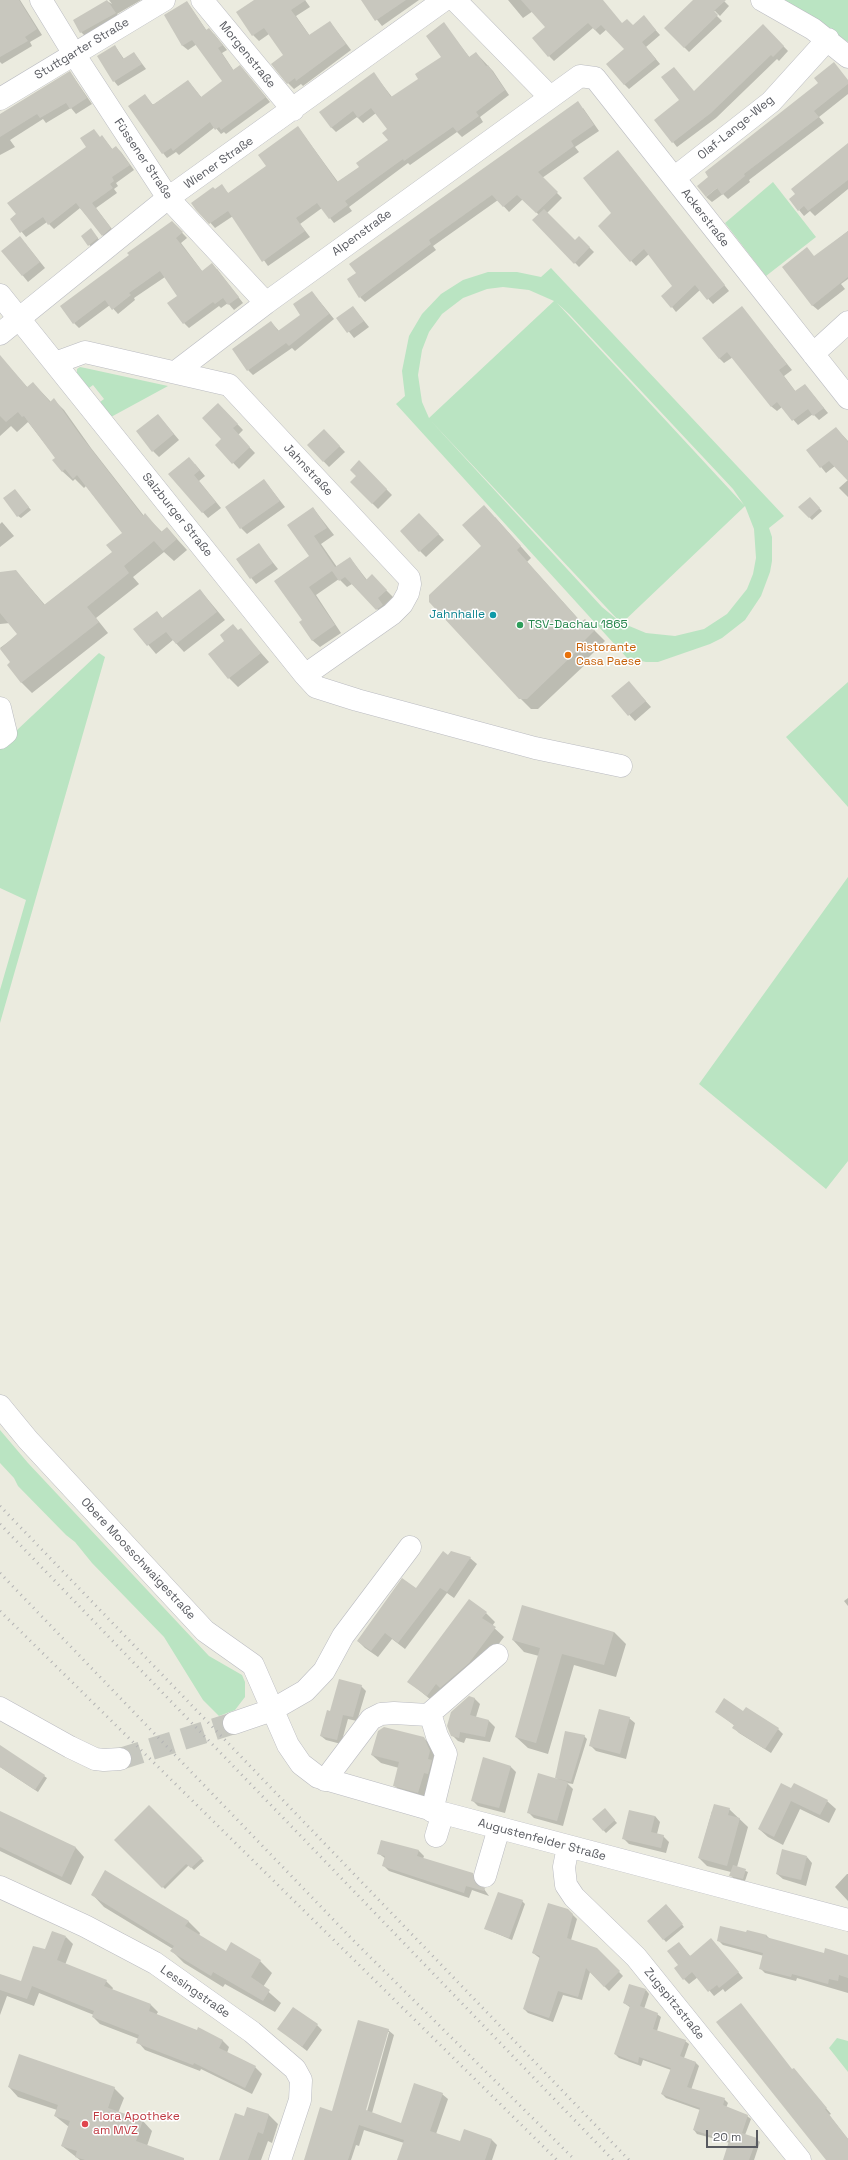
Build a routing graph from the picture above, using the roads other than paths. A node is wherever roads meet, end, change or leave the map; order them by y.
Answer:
1 (41, 0) edge
2 (164, 0) edge
3 (202, 0) edge
4 (444, 0) edge
5 (455, 0) edge
6 (762, 0) edge
7 (828, 40) junction
8 (74, 54) junction
9 (848, 57) edge
10 (550, 97) junction
11 (0, 99) edge
12 (293, 110) junction
13 (674, 178) junction
14 (168, 198) junction
15 (0, 295) edge
16 (266, 303) junction
17 (17, 319) junction
18 (848, 322) edge
19 (0, 334) edge
20 (813, 354) junction
21 (57, 365) junction
22 (177, 371) junction
23 (848, 398) edge
24 (305, 676) junction
25 (0, 708) edge
26 (3, 735) edge
27 (621, 766) dead end
28 (0, 1406) edge
29 (410, 1547) dead end
30 (497, 1655) dead end
31 (0, 1708) edge
32 (272, 1710) junction
33 (430, 1714) junction
34 (234, 1723) tunnel mouth
35 (120, 1759) tunnel mouth
36 (325, 1780) junction
37 (438, 1812) junction
38 (500, 1828) junction
39 (436, 1836) dead end
40 (568, 1847) junction
41 (485, 1876) dead end
42 (0, 1887) edge
43 (848, 1920) edge
44 (280, 2160) edge
45 (800, 2160) edge

1 - 8 street, Füssener Straße
2 - 8 street, Stuttgarter Straße
3 - 12 street, Morgenstraße
4 - 12 street, Wiener Straße
5 - 10 street
6 - 7 street
7 - 9 street
7 - 13 street, Olaf-Lange-Weg
8 - 11 street, Stuttgarter Straße
8 - 14 street, Füssener Straße
10 - 13 street, Ackerstraße
10 - 16 street, Alpenstraße
12 - 14 street, Wiener Straße
13 - 20 street, Ackerstraße
14 - 16 street, Füssener Straße
14 - 17 street, Wiener Straße
15 - 17 street
16 - 22 street, Alpenstraße
17 - 19 street, Wiener Straße
17 - 21 street
18 - 20 street
20 - 23 street, Ackerstraße
21 - 22 street, Jahnstraße
21 - 24 street, Salzburger Straße
22 - 24 street, Jahnstraße
24 - 27 street, Salzburger Straße
25 - 26 street
28 - 32 street, Obere Moosschwaigestraße
29 - 32 street
30 - 33 street
31 - 35 street
32 - 34 street
32 - 36 street, Augustenfelder Straße
33 - 36 street
33 - 37 street
36 - 37 street, Augustenfelder Straße
37 - 38 street, Augustenfelder Straße
37 - 39 street
38 - 40 street, Augustenfelder Straße
38 - 41 street
40 - 43 street, Augustenfelder Straße
40 - 45 street, Zugspitzstraße
42 - 44 street, Lessingstraße

